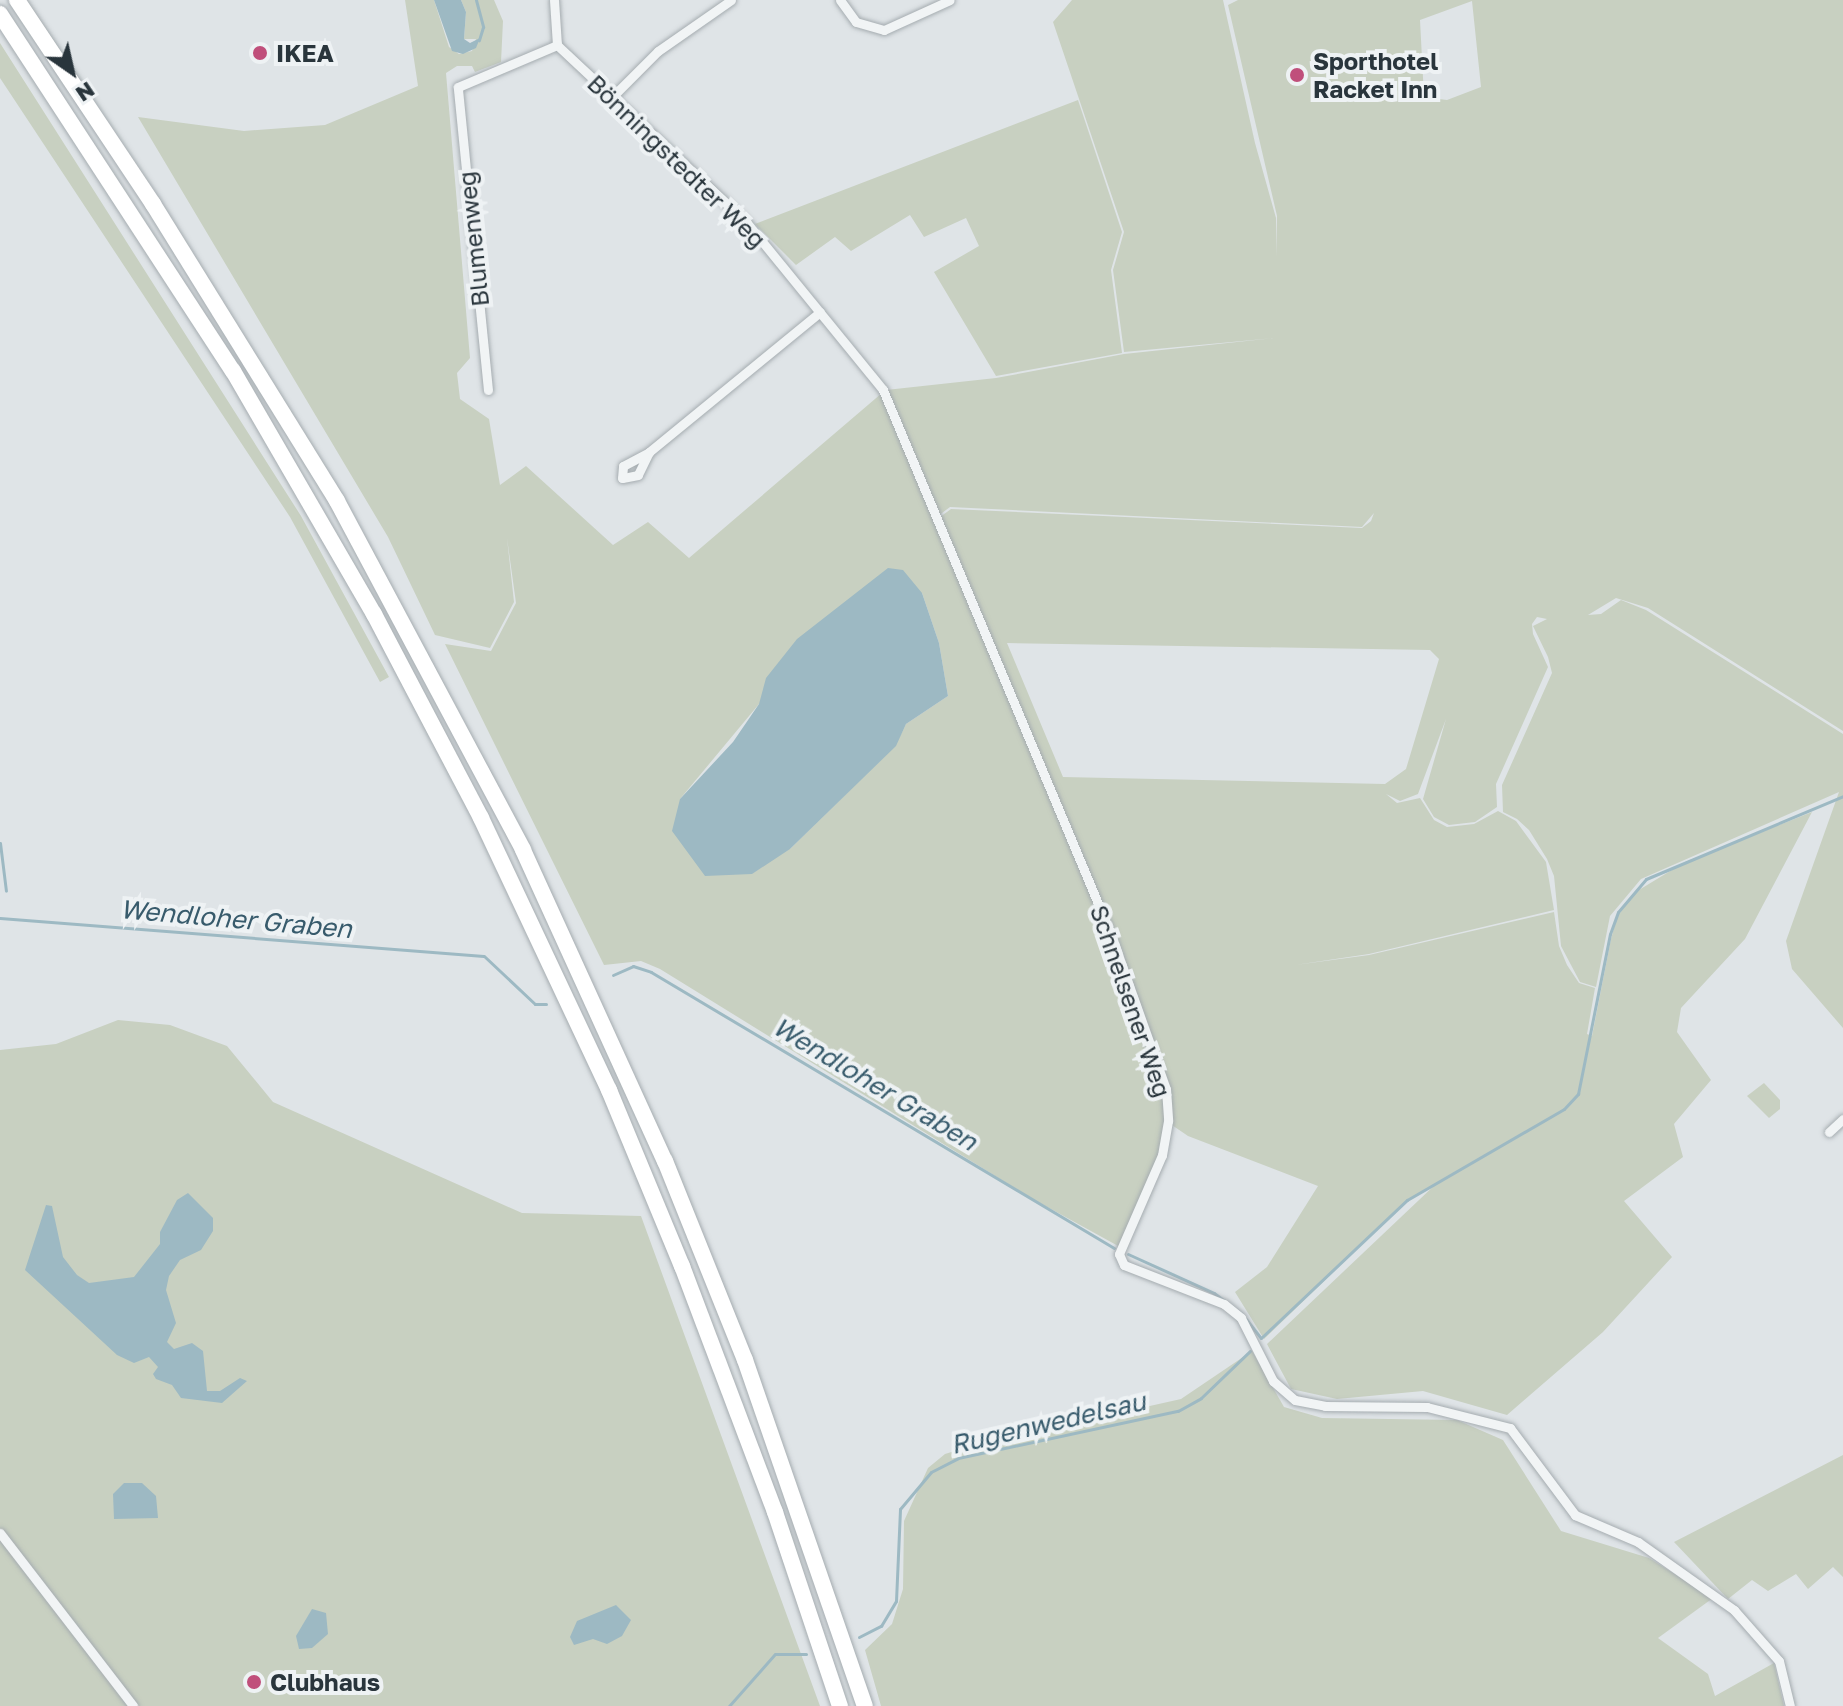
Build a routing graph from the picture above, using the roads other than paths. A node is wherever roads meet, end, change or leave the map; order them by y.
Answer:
1 (17, 0) edge
2 (554, 0) edge
3 (731, 0) edge
4 (840, 0) edge
5 (950, 0) edge
6 (0, 14) edge
7 (557, 45) junction
8 (614, 95) junction
9 (820, 312) junction
10 (488, 390) dead end
11 (883, 390) joint
12 (649, 452) dead end
13 (1843, 1119) edge
14 (1829, 1132) dead end
15 (0, 1533) edge
16 (133, 1706) edge
17 (840, 1706) edge
18 (865, 1706) edge
19 (1790, 1706) edge

1 - 18 highway
2 - 7 street
3 - 8 street
4 - 5 street
6 - 17 highway
7 - 8 street, Bönningstedter Weg
7 - 10 street, Blumenweg
8 - 9 street, Bönningstedter Weg
9 - 11 street, Bönningstedter Weg
9 - 12 street
11 - 19 street, Schnelsener Weg
13 - 14 street
15 - 16 street

